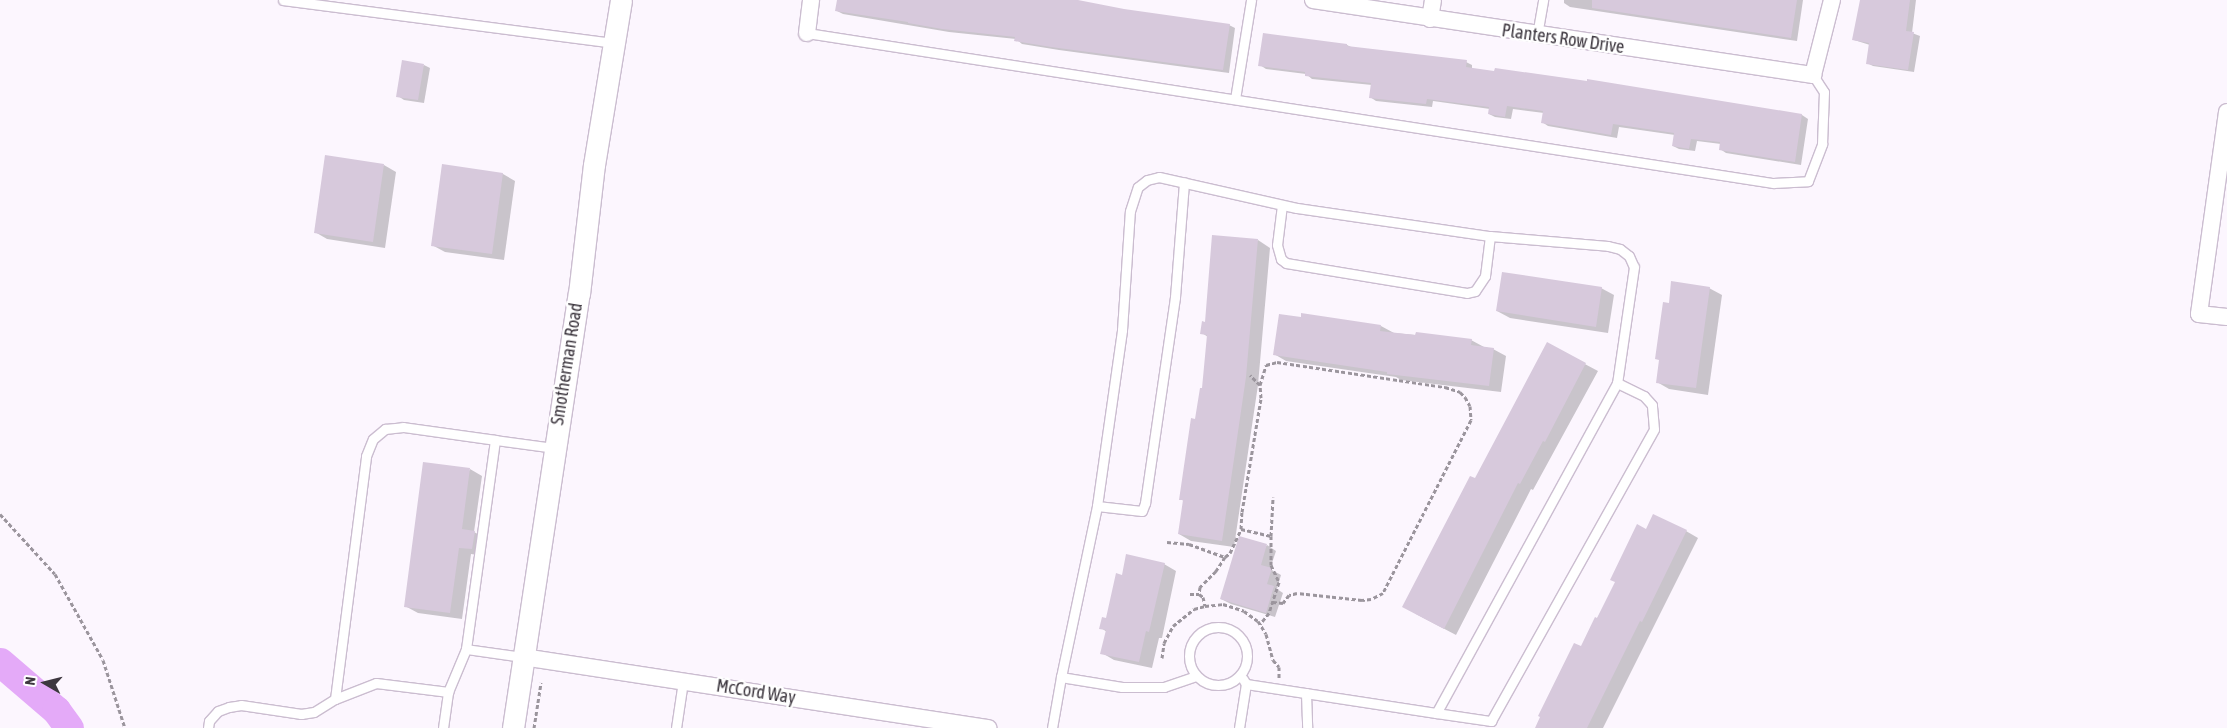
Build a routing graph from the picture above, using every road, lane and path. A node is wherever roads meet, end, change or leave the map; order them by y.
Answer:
1 (283, 0) edge
2 (621, 0) edge
3 (811, 0) edge
4 (1251, 0) edge
5 (1318, 0) edge
6 (1433, 0) edge
7 (1543, 0) edge
8 (1832, 0) edge
9 (1430, 19) junction
10 (807, 33) joint
11 (1537, 35) junction
12 (614, 43) junction
13 (1813, 75) junction
14 (1235, 99) junction
15 (2227, 112) edge
16 (1184, 182) junction
17 (1282, 205) junction
18 (1490, 236) junction
19 (2227, 318) edge
20 (1250, 375) dead end
21 (1617, 383) junction
22 (1260, 386) junction
23 (495, 440) junction
24 (554, 448) junction
25 (1273, 496) dead end
26 (1097, 506) junction
27 (0, 514) edge
28 (1241, 529) junction
29 (1271, 536) junction
30 (1168, 542) dead end
31 (1224, 557) junction
32 (1190, 594) dead end
33 (1199, 594) junction
34 (1274, 602) junction
35 (1205, 606) junction
36 (1260, 624) junction
37 (466, 649) junction
38 (523, 657) junction
39 (1162, 658) dead end
40 (1240, 674) junction
41 (1196, 676) junction
42 (1061, 678) junction
43 (683, 681) junction
44 (541, 684) dead end
45 (1246, 684) junction
46 (1277, 688) junction
47 (448, 692) junction
48 (1306, 693) junction
49 (335, 699) junction
50 (1436, 713) junction
51 (1490, 724) edge
52 (125, 728) edge
53 (208, 728) edge
54 (443, 728) edge
55 (513, 728) edge
56 (534, 728) edge
57 (676, 728) edge
58 (990, 728) edge
59 (1052, 728) edge
60 (1239, 728) edge
61 (1307, 728) edge

1 - 12 lane
2 - 12 street, Smotherman Road
3 - 10 street
4 - 14 lane
5 - 9 street, Planters Row Drive
6 - 9 street
7 - 11 lane
8 - 13 street
9 - 11 street, Planters Row Drive
10 - 14 lane
11 - 13 street, Planters Row Drive
12 - 24 street, Smotherman Road
13 - 14 lane
15 - 19 street
16 - 17 lane
16 - 26 lane
16 - 26 lane
17 - 18 lane
17 - 18 lane
18 - 21 lane
20 - 22 path
21 - 50 lane
21 - 51 lane
22 - 28 path
22 - 34 path
23 - 24 lane
23 - 37 lane
23 - 49 lane
24 - 38 street, Smotherman Road
25 - 29 path
26 - 42 lane
27 - 52 path
28 - 29 path
28 - 31 path
29 - 34 path
30 - 31 path
31 - 33 path
32 - 33 path
33 - 35 path
34 - 36 path
35 - 36 path
35 - 39 path
36 - 46 path
37 - 38 lane
37 - 47 lane
38 - 43 street, McCord Way
38 - 55 street, Smotherman Road
40 - 41 lane
40 - 41 lane
40 - 45 lane
41 - 42 lane
42 - 59 lane
43 - 57 lane
43 - 58 street, McCord Way
44 - 56 path
45 - 46 lane
45 - 60 lane
46 - 48 lane
47 - 49 lane
47 - 54 lane
48 - 50 lane
48 - 61 lane
49 - 53 lane
50 - 51 lane

